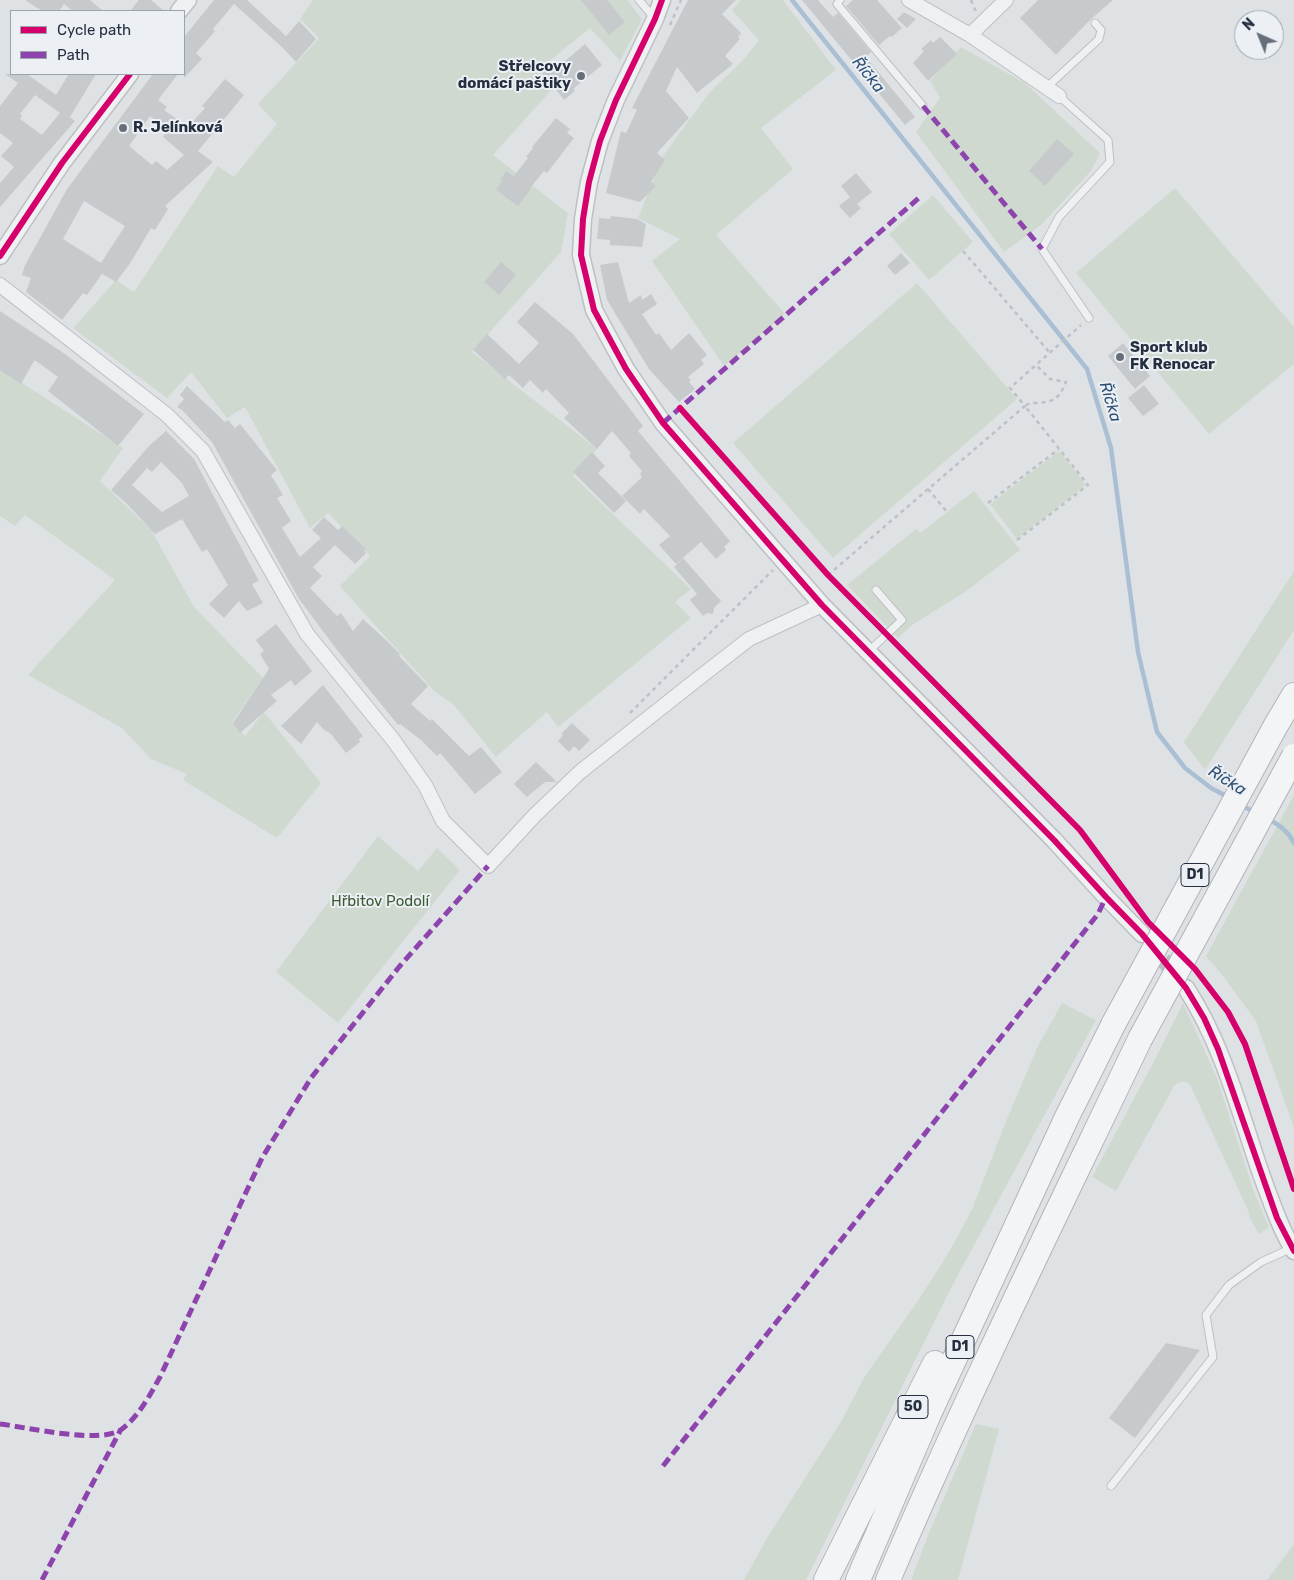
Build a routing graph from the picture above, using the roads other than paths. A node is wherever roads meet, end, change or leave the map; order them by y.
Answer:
1 (188, 0) edge
2 (639, 0) edge
3 (662, 0) edge
4 (909, 0) edge
5 (1006, 0) edge
6 (837, 1) edge
7 (180, 10) edge
8 (655, 19) junction
9 (1095, 23) dead end
10 (970, 36) junction
11 (129, 75) edge
12 (1047, 87) junction
13 (1059, 96) joint
14 (923, 106) dead end
15 (0, 256) edge
16 (0, 285) edge
17 (1089, 318) road end
18 (876, 590) dead end
19 (822, 605) junction
20 (868, 652) junction
21 (1294, 695) edge
22 (1294, 756) edge
23 (1142, 934) tunnel mouth
24 (1186, 988) tunnel mouth
25 (1067, 1117) junction
26 (1293, 1250) edge
27 (933, 1473) junction
28 (1111, 1486) dead end
29 (826, 1580) edge
30 (858, 1580) edge
31 (888, 1580) edge
32 (900, 1580) edge

1 - 7 street
2 - 8 lane
3 - 8 street
4 - 10 street
5 - 10 street
6 - 14 lane
8 - 19 street
9 - 12 lane
10 - 12 street
11 - 15 street
12 - 13 street
13 - 17 lane
16 - 19 street
18 - 20 lane
19 - 20 street
20 - 23 street
21 - 25 highway, D1, bridge
22 - 27 highway, D1, bridge
24 - 26 street
25 - 29 highway, 50
25 - 30 highway, D1
26 - 28 lane
27 - 31 highway, D1
27 - 32 highway

